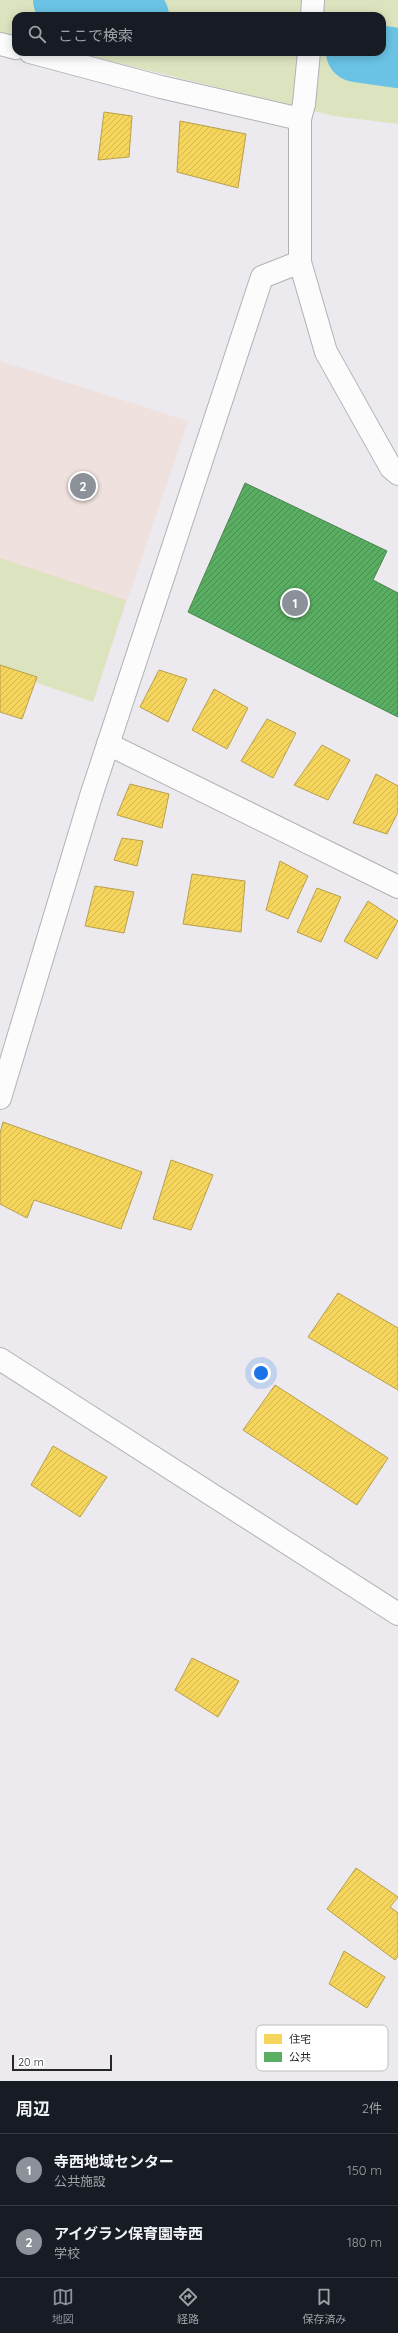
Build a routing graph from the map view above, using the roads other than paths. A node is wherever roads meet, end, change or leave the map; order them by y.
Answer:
1 (313, 0) edge
2 (312, 12) edge
3 (0, 44) edge
4 (12, 47) edge
5 (45, 56) edge
6 (309, 56) edge
7 (302, 112) junction
8 (300, 262) junction
9 (398, 474) edge
10 (108, 744) junction
11 (398, 887) edge
12 (0, 1098) edge
13 (0, 1359) edge
14 (398, 1614) edge

1 - 2 street
3 - 4 street
5 - 7 street
6 - 7 street
7 - 8 street
8 - 9 street
8 - 10 street
10 - 11 street
10 - 12 street
13 - 14 street

